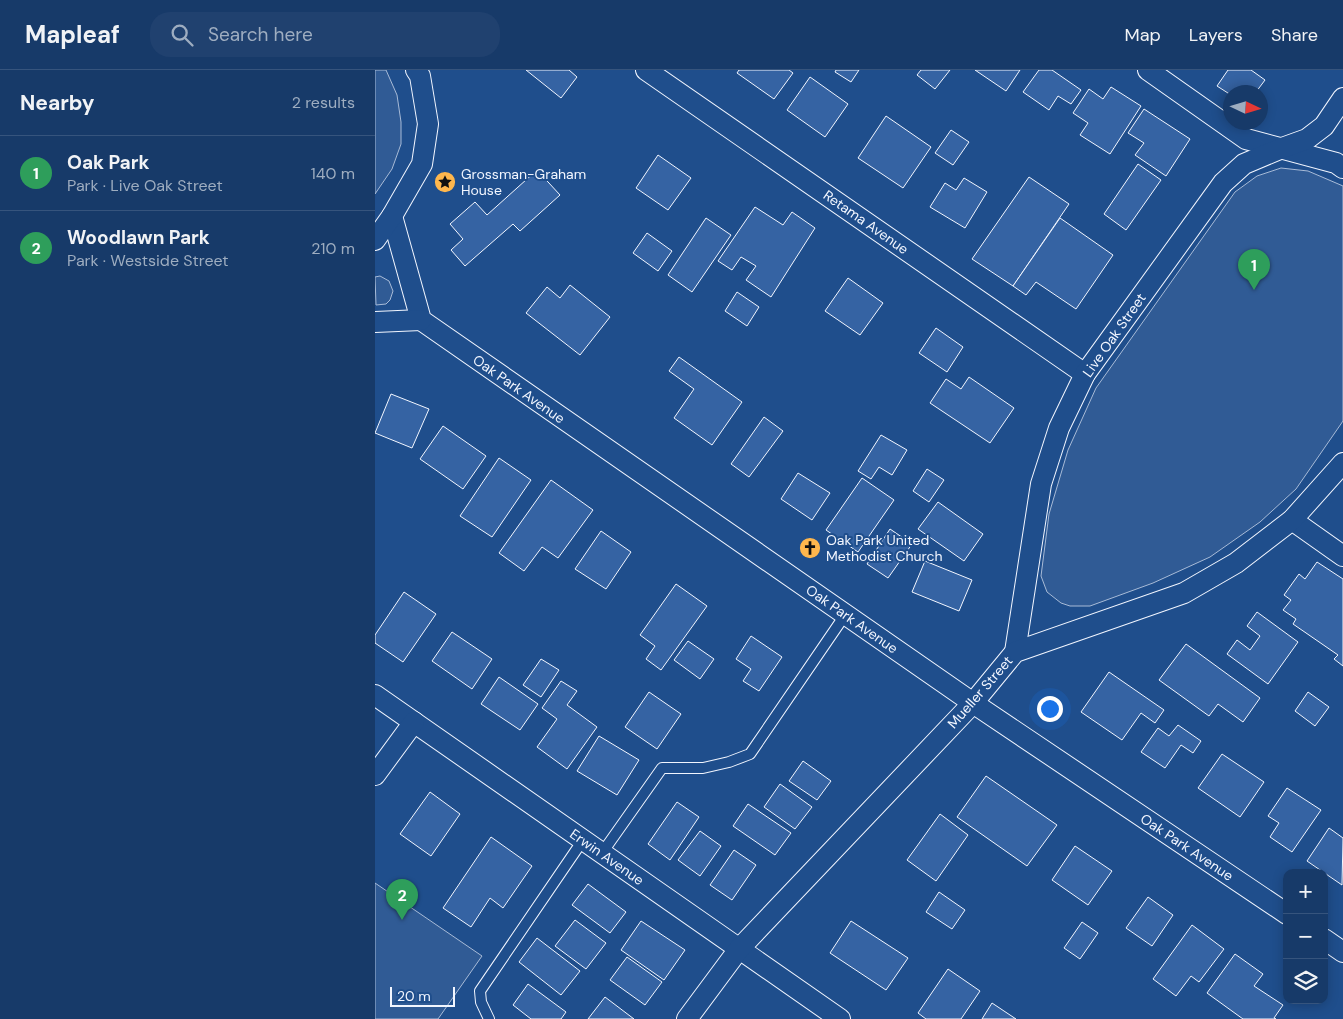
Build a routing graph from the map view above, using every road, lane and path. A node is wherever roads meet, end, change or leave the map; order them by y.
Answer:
1 (416, 70) edge
2 (646, 70) edge
3 (1148, 70) edge
4 (1343, 98) edge
5 (1282, 148) junction
6 (1343, 168) edge
7 (392, 216) junction
8 (375, 240) edge
9 (421, 320) junction
10 (375, 322) edge
11 (1085, 374) junction
12 (1343, 463) edge
13 (1292, 520) junction
14 (1343, 556) edge
15 (845, 615) junction
16 (1015, 652) junction
17 (375, 695) edge
18 (973, 703) junction
19 (414, 722) junction
20 (375, 775) edge
21 (583, 840) junction
22 (601, 853) junction
23 (1283, 911) edge
24 (1328, 942) edge
25 (739, 949) junction
26 (1343, 952) edge
27 (489, 1019) edge
28 (687, 1019) edge
29 (840, 1019) edge

1 - 7 street
2 - 11 street, Retama Avenue
3 - 5 street
4 - 5 street, Live Oak Street
5 - 6 street
5 - 11 street, Live Oak Street
7 - 8 street
7 - 9 street
9 - 10 street
9 - 15 street, Oak Park Avenue
11 - 16 street, Live Oak Street
12 - 13 street, Mueller Street
13 - 14 street
13 - 16 street, Mueller Street
15 - 18 street, Oak Park Avenue
15 - 22 lane
16 - 18 street, Mueller Street
17 - 19 street, Erwin Avenue
18 - 23 street, Oak Park Avenue
18 - 25 street, Mueller Street
19 - 20 street
19 - 21 street, Erwin Avenue
21 - 22 street, Erwin Avenue
21 - 27 lane
22 - 25 street, Erwin Avenue
24 - 26 street
25 - 28 street, Mueller Street
25 - 29 street, Erwin Avenue

